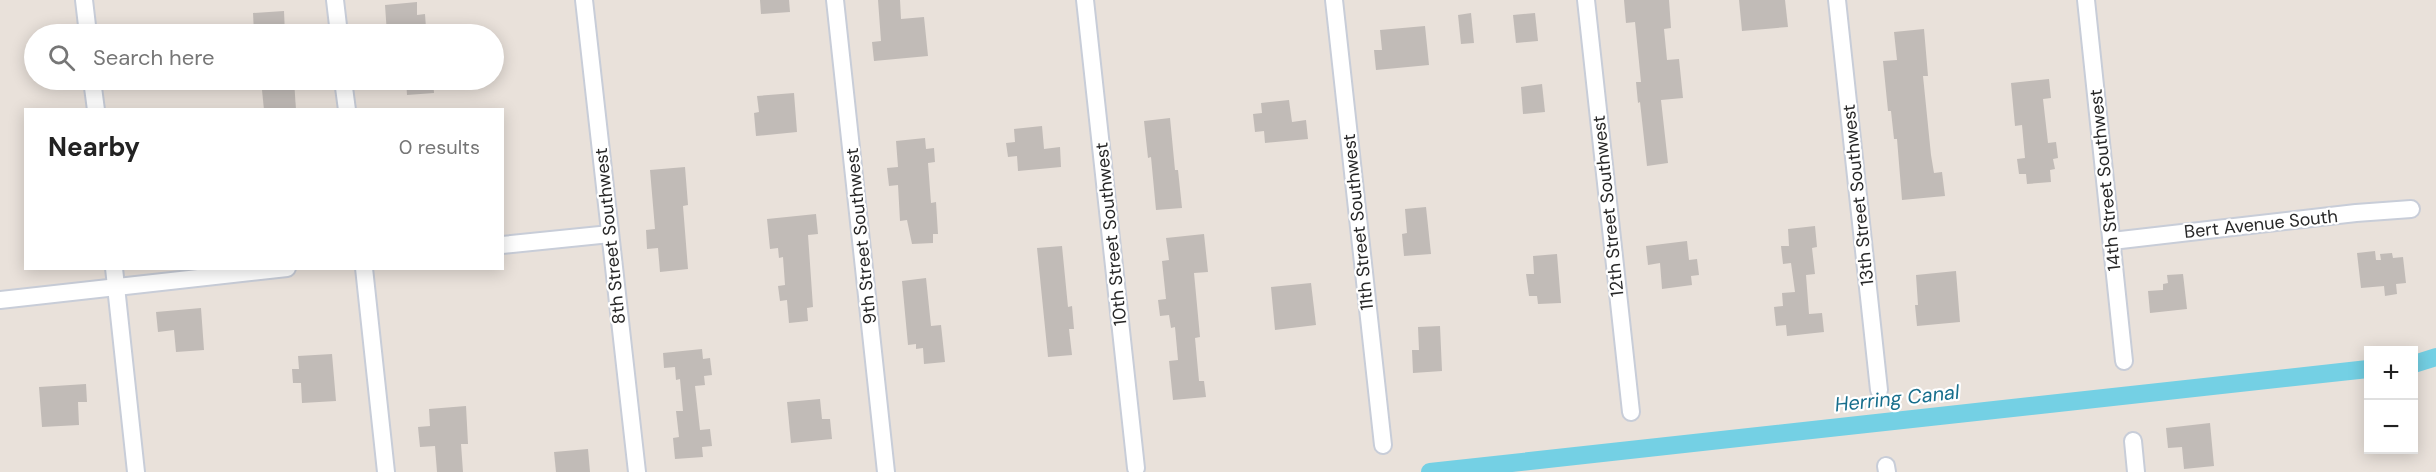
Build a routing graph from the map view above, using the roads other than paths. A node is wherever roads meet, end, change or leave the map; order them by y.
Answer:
1 (84, 0) edge
2 (335, 0) edge
3 (584, 0) edge
4 (835, 0) edge
5 (1085, 0) edge
6 (1334, 0) edge
7 (1586, 0) edge
8 (1837, 0) edge
9 (2086, 0) edge
10 (87, 24) edge
11 (338, 24) edge
12 (94, 90) edge
13 (345, 90) edge
14 (96, 108) edge
15 (347, 108) edge
16 (2411, 209) dead end
17 (610, 234) junction
18 (2112, 240) junction
19 (504, 245) edge
20 (114, 270) edge
21 (269, 270) edge
22 (364, 270) edge
23 (116, 287) junction
24 (0, 300) edge
25 (2124, 361) dead end
26 (1878, 390) dead end
27 (1631, 412) dead end
28 (2133, 441) dead end
29 (1383, 445) dead end
30 (1136, 468) dead end
31 (136, 472) edge
32 (386, 472) edge
33 (637, 472) edge
34 (886, 472) edge
35 (2136, 472) edge

1 - 10 street
2 - 11 street
3 - 17 street, 8th Street Southwest
4 - 34 street, 9th Street Southwest
5 - 30 street, 10th Street Southwest
6 - 29 street, 11th Street Southwest
7 - 27 street, 12th Street Southwest
8 - 26 street, 13th Street Southwest
9 - 18 street, 14th Street Southwest
12 - 14 street
13 - 15 street
16 - 18 street, Bert Avenue South
17 - 19 street
17 - 33 street, 8th Street Southwest
18 - 25 street, 14th Street Southwest
20 - 23 street
21 - 23 street
22 - 32 street
23 - 24 street
23 - 31 street
28 - 35 street

